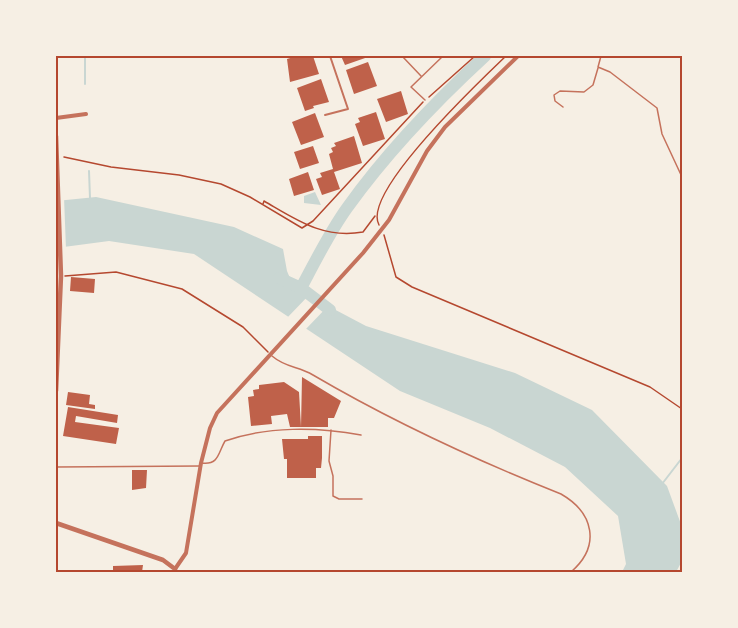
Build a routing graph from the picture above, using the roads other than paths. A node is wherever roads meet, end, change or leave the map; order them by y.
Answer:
1 (330, 56) edge
2 (402, 56) edge
3 (443, 56) edge
4 (518, 56) edge
5 (601, 56) edge
6 (598, 67) junction
7 (422, 76) junction
8 (425, 100) road end
9 (563, 107) dead end
10 (86, 114) dead end
11 (326, 115) dead end
12 (56, 118) edge
13 (56, 136) edge
14 (682, 177) edge
15 (271, 351) junction
16 (56, 391) edge
17 (331, 429) junction
18 (361, 435) dead end
19 (201, 464) junction
20 (56, 467) edge
21 (362, 499) dead end
22 (56, 523) edge
23 (174, 571) edge
24 (571, 573) edge

1 - 11 street
2 - 7 lane
3 - 7 lane
4 - 15 street
5 - 6 lane
6 - 9 lane
6 - 14 lane
7 - 8 lane
10 - 12 street
13 - 16 street
15 - 19 street
15 - 24 lane
17 - 18 lane
17 - 19 lane
17 - 21 lane
19 - 20 lane
19 - 23 street
22 - 23 street

